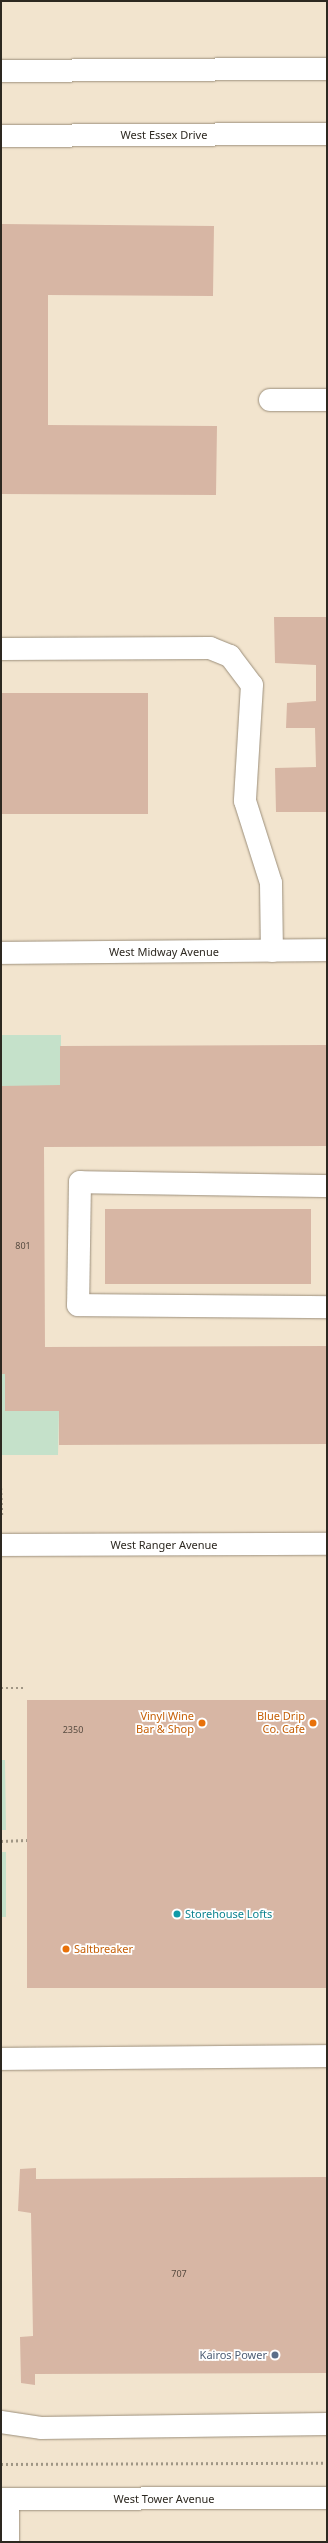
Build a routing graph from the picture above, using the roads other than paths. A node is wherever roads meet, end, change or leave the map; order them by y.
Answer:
1 (327, 69) edge
2 (1, 71) edge
3 (327, 134) edge
4 (1, 136) edge
5 (270, 400) dead end
6 (327, 400) edge
7 (1, 649) edge
8 (327, 950) edge
9 (272, 951) junction
10 (1, 953) edge
11 (327, 1186) edge
12 (327, 1307) edge
13 (327, 1544) edge
14 (1, 1545) edge
15 (327, 2056) edge
16 (1, 2059) edge
17 (1, 2422) edge
18 (327, 2424) edge
19 (327, 2498) edge
20 (5, 2499) edge
21 (8, 2542) edge

1 - 2 street
3 - 4 street, West Essex Drive
5 - 6 street
7 - 9 street
8 - 9 street, West Midway Avenue
9 - 10 street, West Midway Avenue
11 - 12 street
13 - 14 street, West Ranger Avenue
15 - 16 street
17 - 18 street
19 - 20 street, West Tower Avenue
20 - 21 street

